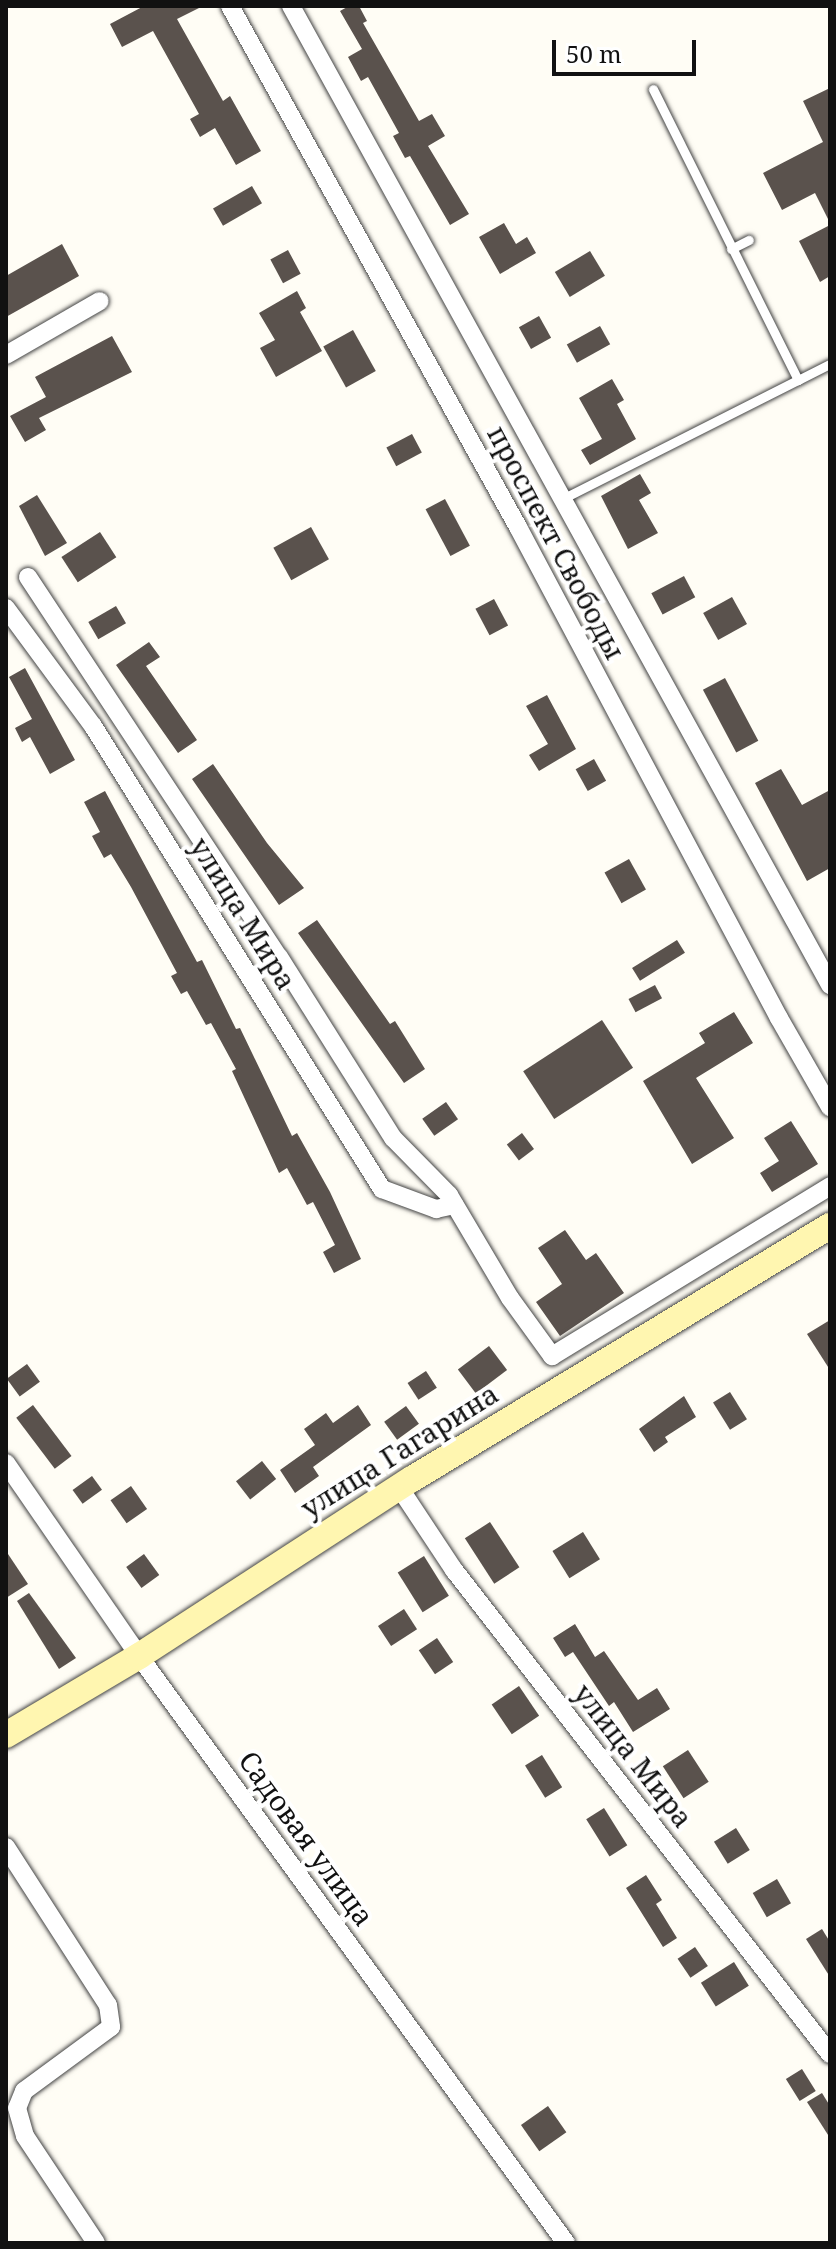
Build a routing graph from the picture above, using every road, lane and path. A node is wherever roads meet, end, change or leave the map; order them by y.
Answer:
1 (230, 6) edge
2 (291, 6) edge
3 (653, 89) dead end
4 (749, 240) dead end
5 (731, 249) junction
6 (100, 301) dead end
7 (6, 355) edge
8 (830, 364) edge
9 (798, 380) junction
10 (560, 500) junction
11 (28, 577) dead end
12 (6, 608) edge
13 (830, 985) edge
14 (830, 1107) edge
15 (830, 1186) edge
16 (455, 1205) junction
17 (830, 1226) edge
18 (6, 1463) edge
19 (399, 1487) junction
20 (139, 1656) junction
21 (6, 1735) edge
22 (6, 1847) edge
23 (830, 2054) edge
24 (96, 2243) edge
25 (566, 2243) edge

1 - 14 street, проспект Свободы
2 - 10 street, проспект Свободы
3 - 5 lane
4 - 5 lane
5 - 9 lane
6 - 7 street
8 - 9 lane
9 - 10 lane
10 - 13 street, проспект Свободы
11 - 16 street, улица Мира
12 - 16 street, улица Мира
15 - 16 street, улица Мира
17 - 19 main road, улица Гагарина
18 - 20 street, Садовая улица
19 - 20 main road, улица Гагарина
19 - 23 street, улица Мира
20 - 21 main road, улица Гагарина
20 - 25 street, Садовая улица
22 - 24 street

